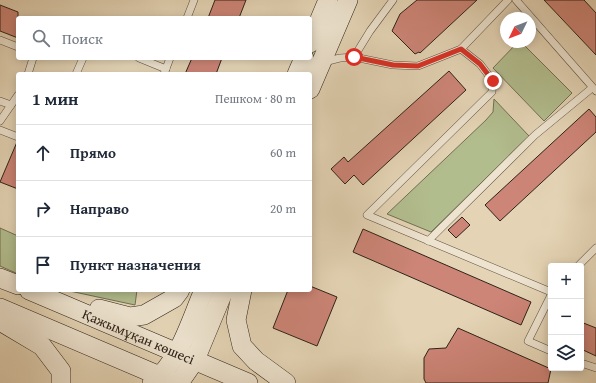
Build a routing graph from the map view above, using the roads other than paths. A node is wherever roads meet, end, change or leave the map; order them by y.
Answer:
1 (194, 0) edge
2 (328, 0) edge
3 (348, 0) edge
4 (393, 0) edge
5 (508, 0) edge
6 (516, 0) edge
7 (188, 16) edge
8 (312, 38) edge
9 (0, 40) edge
10 (16, 46) edge
11 (461, 49) junction
12 (312, 57) edge
13 (354, 57) junction
14 (32, 60) edge
15 (82, 60) edge
16 (143, 60) edge
17 (169, 60) edge
18 (307, 65) edge
19 (165, 71) edge
20 (29, 72) edge
21 (77, 72) edge
22 (594, 89) edge
23 (16, 98) edge
24 (0, 101) edge
25 (11, 105) junction
26 (0, 121) edge
27 (0, 130) edge
28 (16, 136) edge
29 (428, 241) junction
30 (596, 248) edge
31 (581, 263) edge
32 (0, 278) edge
33 (16, 285) edge
34 (548, 291) edge
35 (33, 292) edge
36 (37, 292) edge
37 (178, 292) edge
38 (203, 292) edge
39 (223, 292) edge
40 (242, 292) edge
41 (549, 299) edge
42 (0, 308) edge
43 (0, 321) edge
44 (548, 350) edge
45 (178, 352) junction
46 (195, 360) junction
47 (584, 364) edge
48 (596, 368) edge
49 (167, 381) edge
50 (60, 383) edge
51 (248, 383) edge
52 (286, 383) edge

1 - 7 lane
2 - 8 main road
3 - 12 main road
4 - 13 lane
5 - 11 lane
6 - 22 lane
9 - 10 lane
11 - 13 lane
11 - 29 lane
13 - 18 lane
14 - 20 lane
15 - 21 lane
16 - 19 lane
17 - 19 lane
22 - 29 lane
23 - 25 lane
24 - 25 lane
25 - 26 lane
27 - 28 lane
29 - 34 lane
30 - 31 lane
32 - 33 main road, Қажымұқан көшесі
35 - 45 main road, Қажымұқан көшесі
36 - 37 main road
38 - 45 main road
39 - 46 main road
40 - 52 main road
41 - 44 lane
42 - 49 main road, Қажымұқан көшесі
43 - 50 main road
45 - 46 main road, Қажымұқан көшесі
45 - 49 main road
46 - 49 main road
46 - 51 main road, Қажымұқан көшесі
47 - 48 lane

